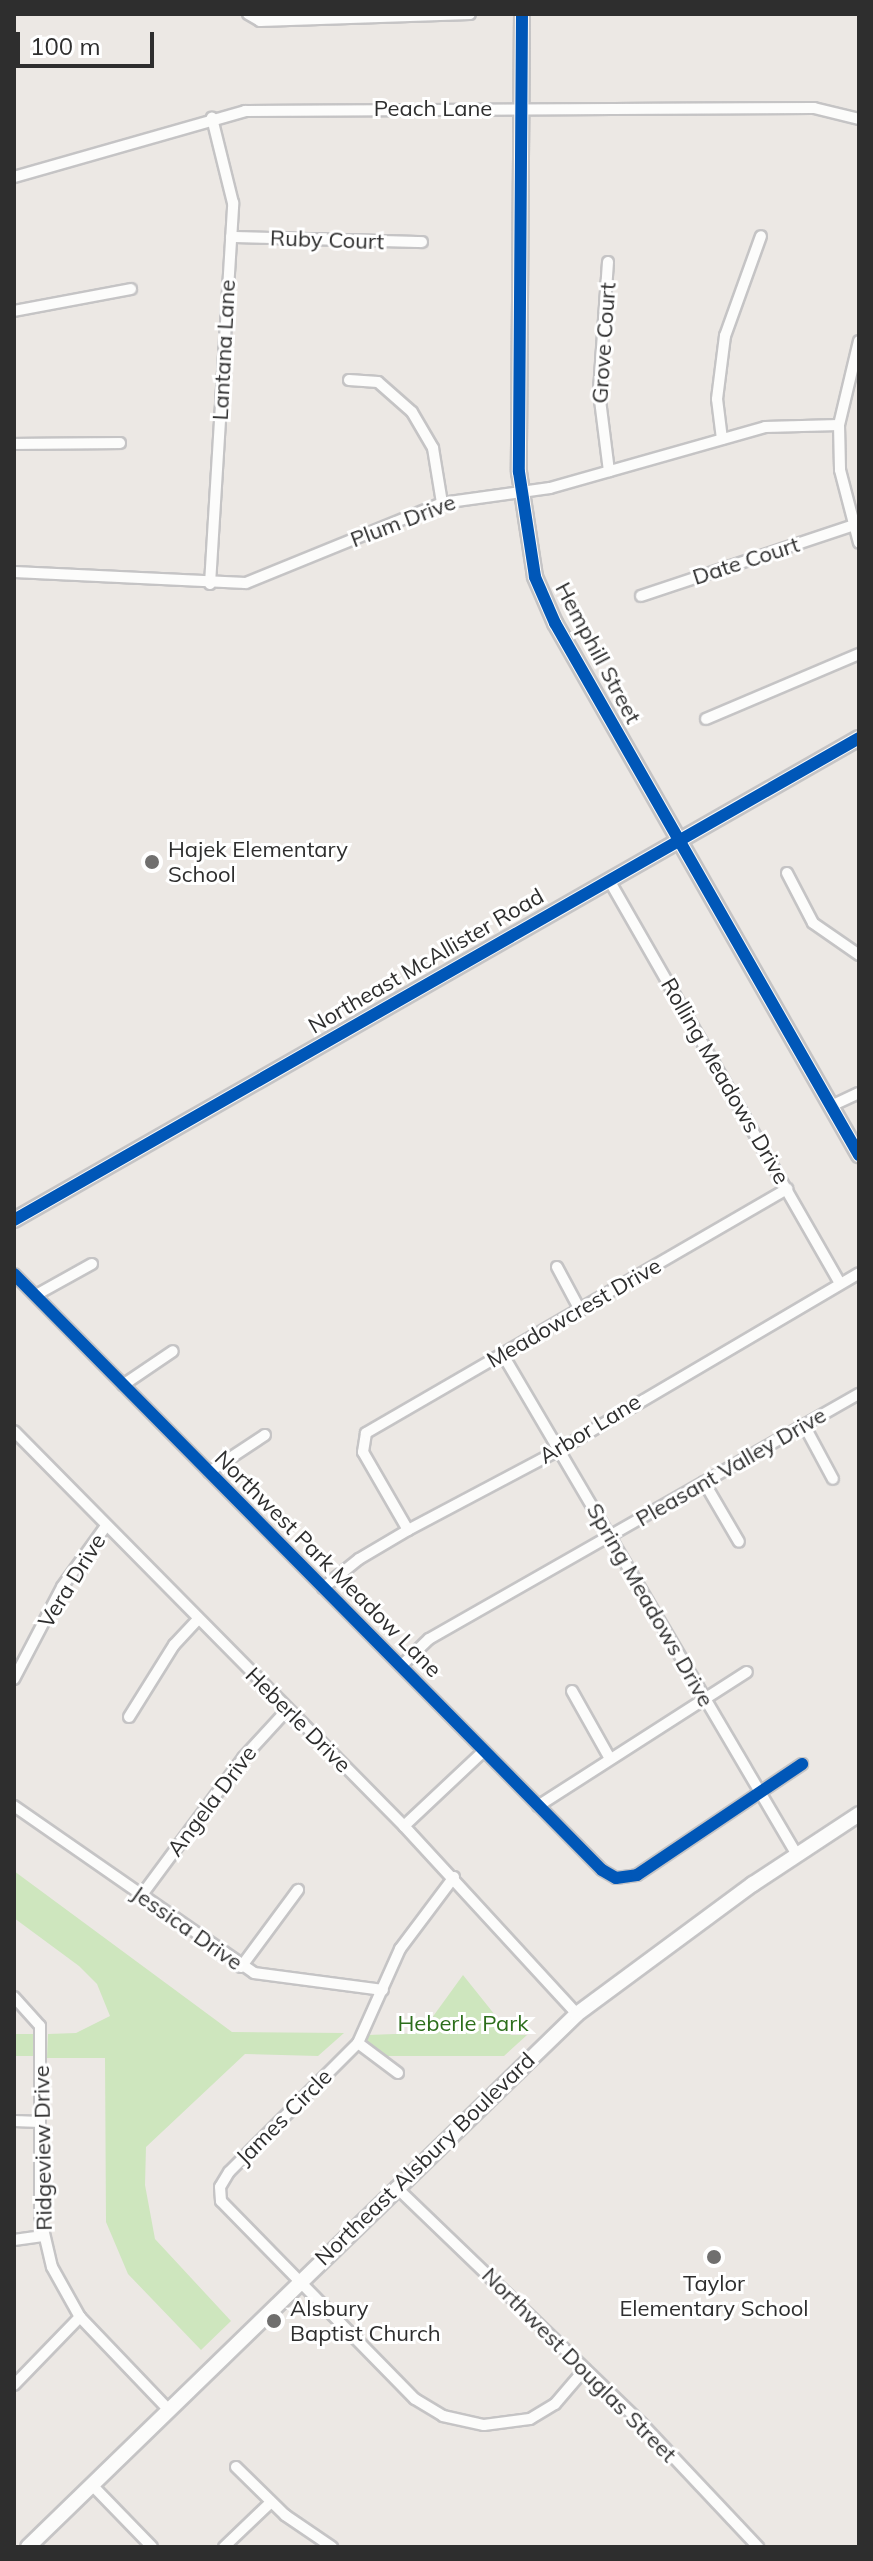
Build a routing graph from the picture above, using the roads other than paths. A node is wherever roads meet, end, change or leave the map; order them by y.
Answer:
1 (248, 14) edge
2 (470, 14) edge
3 (522, 14) edge
4 (517, 109) junction
5 (212, 118) junction
6 (859, 119) edge
7 (14, 177) edge
8 (761, 236) dead end
9 (231, 237) junction
10 (422, 242) dead end
11 (608, 262) dead end
12 (131, 289) dead end
13 (14, 311) edge
14 (859, 341) edge
15 (349, 380) dead end
16 (839, 425) junction
17 (722, 439) junction
18 (120, 443) dead end
19 (14, 444) edge
20 (609, 471) junction
21 (519, 490) junction
22 (442, 503) junction
23 (852, 526) junction
24 (859, 543) edge
25 (14, 572) edge
26 (210, 584) junction
27 (641, 596) dead end
28 (859, 654) edge
29 (706, 719) dead end
30 (857, 744) edge
31 (679, 840) junction
32 (787, 873) dead end
33 (609, 880) junction
34 (859, 955) edge
35 (859, 1093) edge
36 (831, 1106) junction
37 (859, 1155) edge
38 (787, 1189) junction
39 (14, 1220) edge
40 (92, 1264) dead end
41 (557, 1267) dead end
42 (859, 1273) edge
43 (14, 1274) edge
44 (840, 1283) junction
45 (36, 1295) junction
46 (580, 1310) junction
47 (173, 1351) dead end
48 (503, 1355) junction
49 (123, 1385) junction
50 (859, 1394) edge
51 (804, 1425) junction
52 (265, 1435) dead end
53 (16, 1439) edge
54 (559, 1450) junction
55 (209, 1472) junction
56 (833, 1479) dead end
57 (704, 1482) junction
58 (106, 1526) junction
59 (408, 1530) junction
60 (609, 1536) junction
61 (739, 1542) dead end
62 (323, 1588) junction
63 (198, 1619) junction
64 (401, 1666) junction
65 (747, 1672) dead end
66 (14, 1679) edge
67 (572, 1691) dead end
68 (704, 1697) junction
69 (287, 1710) junction
70 (129, 1717) dead end
71 (484, 1751) junction
72 (609, 1757) junction
73 (802, 1764) dead end
74 (762, 1796) junction
75 (14, 1806) edge
76 (538, 1806) junction
77 (859, 1814) edge
78 (404, 1826) junction
79 (797, 1855) junction
80 (454, 1877) junction
81 (298, 1890) dead end
82 (141, 1896) junction
83 (241, 1967) junction
84 (383, 1990) junction
85 (14, 1997) edge
86 (577, 2014) junction
87 (358, 2043) junction
88 (398, 2073) dead end
89 (14, 2121) edge
90 (40, 2122) junction
91 (396, 2187) junction
92 (43, 2236) junction
93 (14, 2240) edge
94 (297, 2283) junction
95 (80, 2317) junction
96 (585, 2369) junction
97 (14, 2385) edge
98 (169, 2410) junction
99 (236, 2467) dead end
100 (92, 2485) junction
101 (270, 2503) junction
102 (28, 2547) edge
103 (152, 2547) edge
104 (224, 2547) edge
105 (332, 2547) edge
106 (757, 2547) edge

1 - 2 street
3 - 4 street, Hemphill Street
4 - 5 street, Peach Lane
4 - 6 street, Peach Lane
4 - 21 street, Hemphill Street
5 - 7 street, Peach Lane
5 - 9 street, Lantana Lane
8 - 17 street
9 - 10 street, Ruby Court
9 - 26 street, Lantana Lane
11 - 20 street, Grove Court
12 - 13 street
14 - 16 street
15 - 22 street
16 - 17 street, Plum Drive
16 - 23 street
17 - 20 street, Plum Drive
18 - 19 street
20 - 21 street, Plum Drive
21 - 22 street, Plum Drive
21 - 31 street, Hemphill Street
22 - 26 street, Plum Drive
23 - 24 street
23 - 27 street, Date Court
25 - 26 street, Plum Drive
28 - 29 street
30 - 31 street, Northeast McAllister Road
31 - 33 street, Northeast McAllister Road
31 - 36 street, Hemphill Street
32 - 34 street
33 - 38 street, Rolling Meadows Drive
33 - 39 street, Northeast McAllister Road
35 - 36 street
36 - 37 street, Hemphill Street
38 - 44 street, Rolling Meadows Drive
38 - 46 street, Meadowcrest Drive
40 - 45 street
41 - 46 street
42 - 44 street, Arbor Lane
43 - 45 street, Northwest Park Meadow Lane
44 - 54 street, Arbor Lane
45 - 49 street, Northwest Park Meadow Lane
46 - 48 street, Meadowcrest Drive
47 - 49 street
48 - 54 street, Spring Meadows Drive
48 - 59 street, Meadowcrest Drive
49 - 55 street, Northwest Park Meadow Lane
50 - 51 street, Pleasant Valley Drive
51 - 56 street
51 - 57 street, Pleasant Valley Drive
52 - 55 street
53 - 58 street, Heberle Drive
54 - 59 street, Arbor Lane
54 - 60 street, Spring Meadows Drive
55 - 62 street, Northwest Park Meadow Lane
57 - 60 street, Pleasant Valley Drive
57 - 61 street
58 - 63 street, Heberle Drive
58 - 66 street, Vera Drive
59 - 62 street, Arbor Lane
60 - 64 street, Pleasant Valley Drive
60 - 68 street, Spring Meadows Drive
62 - 64 street, Northwest Park Meadow Lane
63 - 69 street, Heberle Drive
63 - 70 street
64 - 71 street, Northwest Park Meadow Lane
65 - 68 street
67 - 72 street
68 - 72 street
68 - 74 street, Spring Meadows Drive
69 - 78 street, Heberle Drive
69 - 82 street, Angela Drive
71 - 76 street, Northwest Park Meadow Lane
71 - 78 street
72 - 76 street
73 - 74 street
74 - 76 street, Northwest Park Meadow Lane
74 - 79 street, Spring Meadows Drive
75 - 82 street, Jessica Drive
77 - 79 street, Northeast Alsbury Boulevard
78 - 80 street, Heberle Drive
79 - 86 street, Northeast Alsbury Boulevard
80 - 84 street, James Circle
80 - 86 street, Heberle Drive
81 - 83 street
82 - 83 street, Jessica Drive
83 - 84 street, Jessica Drive
84 - 87 street, James Circle
85 - 90 street, Ridgeview Drive
86 - 91 street, Northeast Alsbury Boulevard
87 - 88 street
87 - 94 street, James Circle
89 - 90 street
90 - 92 street, Ridgeview Drive
91 - 94 street, Northeast Alsbury Boulevard
91 - 96 street, Northwest Douglas Street
92 - 93 street
92 - 95 street, Ridgeview Drive
94 - 96 street, James Circle
94 - 98 street, Northeast Alsbury Boulevard
95 - 97 street
95 - 98 street, Ridgeview Drive
96 - 106 street, Northwest Douglas Street
98 - 100 street, Northeast Alsbury Boulevard
99 - 101 street
100 - 102 street, Northeast Alsbury Boulevard
100 - 103 street
101 - 104 street
101 - 105 street

